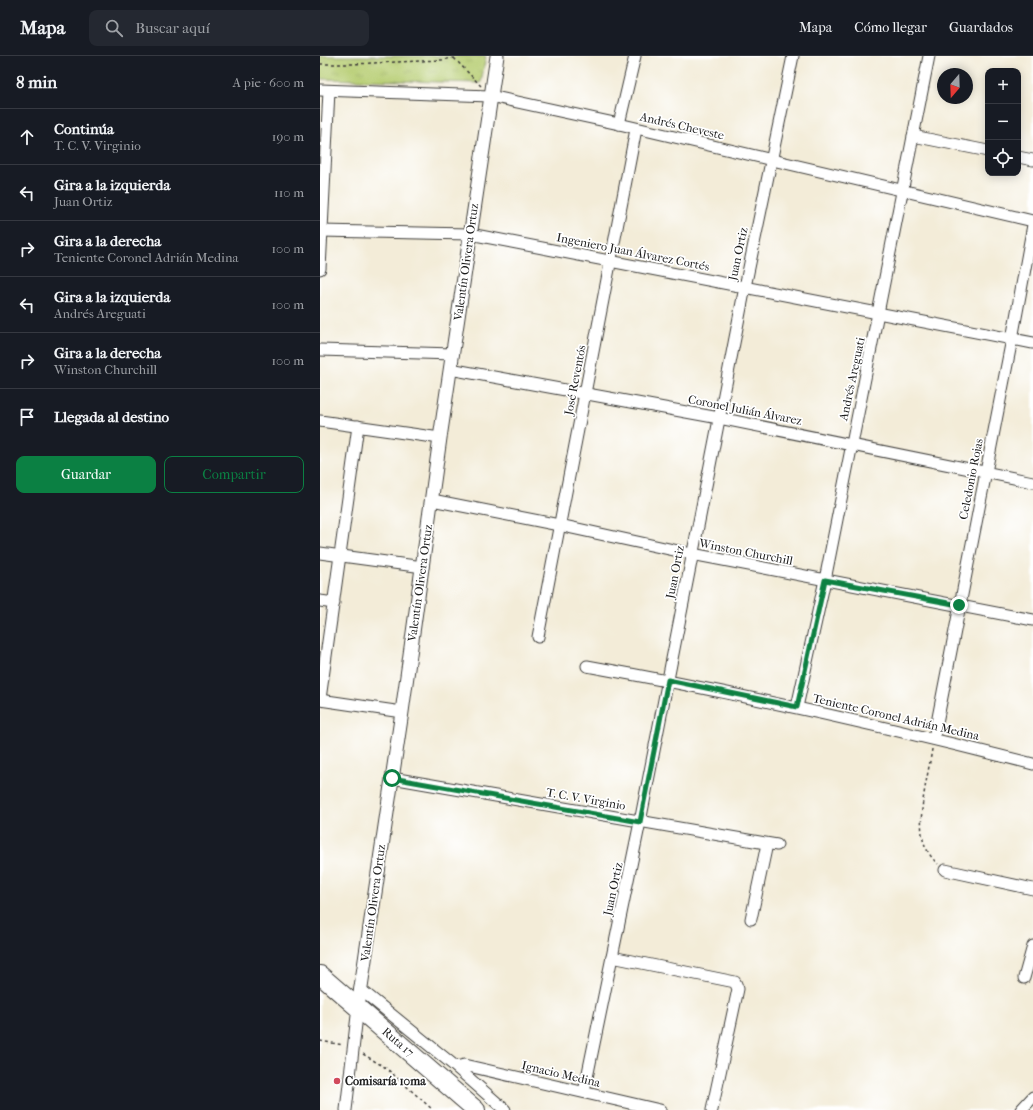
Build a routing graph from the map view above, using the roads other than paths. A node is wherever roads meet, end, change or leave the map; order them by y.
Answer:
1 (497, 56) edge
2 (635, 56) edge
3 (793, 56) edge
4 (929, 56) edge
5 (324, 91) edge
6 (490, 96) junction
7 (619, 124) junction
8 (636, 129) junction
9 (913, 136) junction
10 (985, 150) edge
11 (1021, 158) edge
12 (771, 160) junction
13 (1033, 160) edge
14 (902, 190) junction
15 (1033, 221) edge
16 (1033, 225) edge
17 (321, 231) edge
18 (470, 234) junction
19 (611, 260) junction
20 (320, 269) edge
21 (745, 287) junction
22 (879, 314) junction
23 (1012, 339) junction
24 (1033, 343) edge
25 (320, 350) edge
26 (453, 354) junction
27 (450, 369) junction
28 (585, 393) junction
29 (719, 418) junction
30 (320, 421) edge
31 (358, 426) junction
32 (440, 438) junction
33 (851, 444) junction
34 (985, 472) junction
35 (1033, 482) edge
36 (432, 500) junction
37 (559, 525) junction
38 (320, 553) edge
39 (692, 554) junction
40 (340, 556) junction
41 (423, 568) junction
42 (825, 580) junction
43 (320, 601) edge
44 (334, 603) junction
45 (959, 605) junction
46 (1033, 620) edge
47 (538, 637) dead end
48 (587, 666) dead end
49 (668, 680) junction
50 (320, 700) edge
51 (797, 707) junction
52 (402, 712) junction
53 (934, 738) junction
54 (1033, 764) edge
55 (392, 778) junction
56 (640, 822) junction
57 (945, 870) road end
58 (1033, 889) edge
59 (751, 919) dead end
60 (1033, 946) edge
61 (612, 957) junction
62 (320, 975) edge
63 (1024, 978) dead end
64 (360, 989) junction
65 (358, 1007) junction
66 (456, 1067) junction
67 (584, 1092) junction
68 (1033, 1097) edge
69 (346, 1110) edge
70 (476, 1110) edge
71 (505, 1110) edge
72 (660, 1110) edge
73 (712, 1110) edge
74 (1021, 1110) edge

1 - 6 street, Valentín Olivera Ortuz
2 - 7 street
3 - 12 street, Juan Ortiz
4 - 9 street, Andrés Areguati
5 - 6 street, Andrés Cheveste
5 - 17 street
6 - 7 street, Andrés Cheveste
6 - 18 street, Valentín Olivera Ortuz
7 - 8 street, Andrés Cheveste
8 - 12 street, Andrés Cheveste
8 - 19 street, José Reventós
9 - 10 street
9 - 14 street, Andrés Areguati
11 - 13 street
12 - 14 street, Andrés Cheveste
12 - 21 street, Juan Ortiz
14 - 15 street, Andrés Cheveste
14 - 22 street, Andrés Areguati
16 - 23 street, Celedonio Rojas
17 - 18 street, Ingeniero Juan Álvarez Cortés
17 - 20 street
18 - 19 street, Ingeniero Juan Álvarez Cortés
18 - 26 street, Valentín Olivera Ortuz
19 - 21 street, Ingeniero Juan Álvarez Cortés
19 - 28 street, José Reventós
21 - 22 street, Ingeniero Juan Álvarez Cortés
21 - 29 street, Juan Ortiz
22 - 23 street, Ingeniero Juan Álvarez Cortés
22 - 33 street, Andrés Areguati
23 - 24 street, Ingeniero Juan Álvarez Cortés
23 - 34 street, Celedonio Rojas
25 - 26 street
26 - 27 street, Valentín Olivera Ortuz
27 - 28 street, Coronel Julián Álvarez
27 - 32 street, Valentín Olivera Ortuz
28 - 29 street, Coronel Julián Álvarez
28 - 37 street, José Reventós
29 - 33 street, Coronel Julián Álvarez
29 - 39 street, Juan Ortiz
30 - 31 street
31 - 32 street
31 - 40 street
32 - 36 street, Valentín Olivera Ortuz
33 - 34 street, Coronel Julián Álvarez
33 - 42 street, Andrés Areguati
34 - 35 street, Coronel Julián Álvarez
34 - 45 street, Celedonio Rojas
36 - 37 street, Winston Churchill
36 - 41 street, Valentín Olivera Ortuz
37 - 39 street, Winston Churchill
37 - 47 street, José Reventós
38 - 40 street
39 - 42 street, Winston Churchill
39 - 49 street, Juan Ortiz
40 - 41 street
40 - 44 street
41 - 52 street, Valentín Olivera Ortuz
42 - 45 street, Winston Churchill
42 - 51 street, Andrés Areguati
43 - 44 street
44 - 50 street
45 - 46 street, Winston Churchill
45 - 53 street, Celedonio Rojas
48 - 49 street, Teniente Coronel Adrián Medina
49 - 51 street, Teniente Coronel Adrián Medina
49 - 56 street, Juan Ortiz
50 - 52 street
51 - 53 street, Teniente Coronel Adrián Medina
52 - 55 street, Valentín Olivera Ortuz
53 - 54 street, Teniente Coronel Adrián Medina
55 - 56 street, T. C. V. Virginio
55 - 64 street, Valentín Olivera Ortuz
56 - 59 street, T. C. V. Virginio
56 - 61 street, Juan Ortiz
57 - 58 street
60 - 63 street
61 - 67 street, Juan Ortiz
61 - 73 street
62 - 65 highway, Ruta 17
64 - 65 street, Valentín Olivera Ortuz
64 - 66 street, Ruta 17
65 - 69 street, Valentín Olivera Ortuz
65 - 70 highway, Ruta 17
66 - 67 street, Ignacio Medina
66 - 71 street, Ruta 17
67 - 72 street, Ignacio Medina
68 - 74 street

